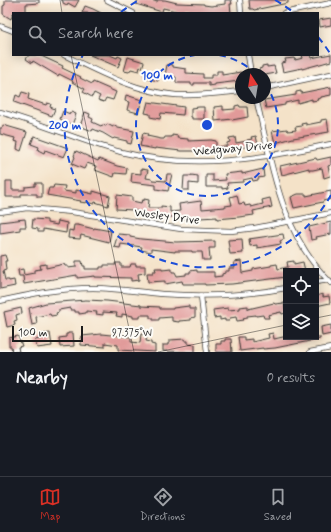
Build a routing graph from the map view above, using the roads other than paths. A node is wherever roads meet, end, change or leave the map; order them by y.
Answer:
1 (107, 0) edge
2 (240, 0) edge
3 (331, 3) edge
4 (131, 12) edge
5 (241, 12) edge
6 (289, 12) edge
7 (0, 26) edge
8 (12, 31) edge
9 (66, 56) edge
10 (248, 56) edge
11 (250, 68) edge
12 (331, 74) edge
13 (271, 87) edge
14 (235, 91) edge
15 (257, 104) edge
16 (0, 112) edge
17 (331, 144) edge
18 (270, 156) junction
19 (0, 212) edge
20 (331, 213) edge
21 (289, 222) junction
22 (330, 281) edge
23 (319, 282) edge
24 (283, 288) edge
25 (201, 296) junction
26 (0, 301) edge
27 (331, 348) edge
28 (207, 352) edge
29 (310, 352) edge

1 - 4 street
2 - 5 street
3 - 6 street
7 - 8 street
9 - 14 street
10 - 11 street
12 - 13 street
15 - 18 street
16 - 18 street, Wedgway Drive
17 - 18 street, Wedgway Drive
18 - 21 street
19 - 21 street, Wosley Drive
20 - 21 street, Wosley Drive
21 - 22 street
22 - 23 street
24 - 25 street
25 - 26 street
25 - 28 street
27 - 29 street

